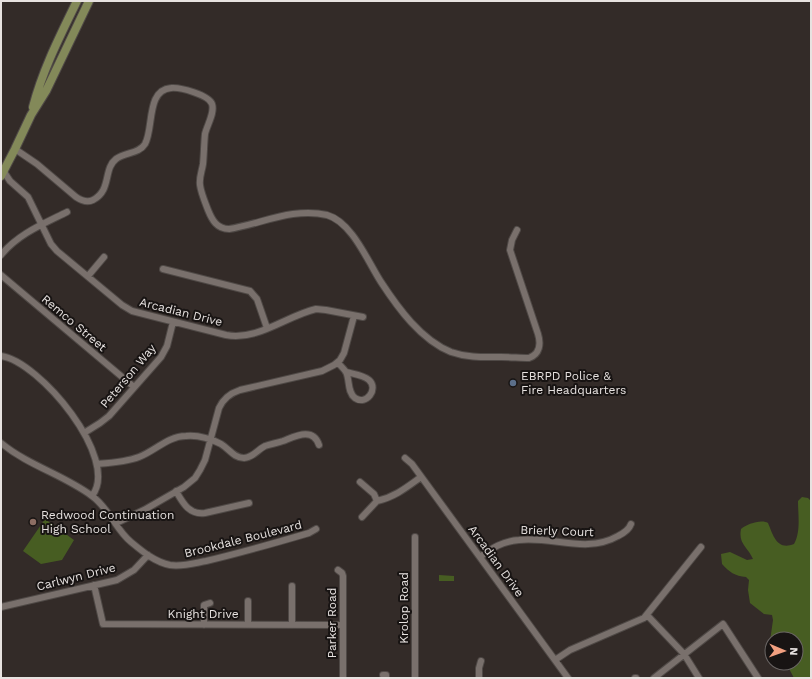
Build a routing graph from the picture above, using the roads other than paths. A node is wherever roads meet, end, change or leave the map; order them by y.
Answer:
1 (77, 1) edge
2 (89, 1) edge
3 (31, 115) junction
4 (15, 149) junction
5 (2, 172) edge
6 (67, 212) dead end
7 (42, 225) junction
8 (517, 230) dead end
9 (1, 255) edge
10 (104, 257) dead end
11 (163, 269) dead end
12 (1, 275) edge
13 (88, 276) junction
14 (354, 316) junction
15 (363, 317) dead end
16 (173, 322) junction
17 (268, 328) junction
18 (1, 356) edge
19 (338, 363) junction
20 (346, 372) junction
21 (134, 387) junction
22 (84, 433) junction
23 (210, 440) junction
24 (1, 444) edge
25 (319, 445) dead end
26 (405, 458) dead end
27 (97, 464) junction
28 (421, 477) junction
29 (360, 482) dead end
30 (176, 491) junction
31 (92, 496) junction
32 (377, 500) junction
33 (249, 503) dead end
34 (362, 516) dead end
35 (116, 524) junction
36 (631, 524) dead end
37 (316, 529) dead end
38 (415, 537) dead end
39 (701, 547) dead end
40 (148, 555) junction
41 (480, 557) junction
42 (338, 570) dead end
43 (94, 586) junction
44 (292, 586) dead end
45 (248, 600) dead end
46 (210, 603) dead end
47 (1, 607) edge
48 (647, 616) junction
49 (248, 624) junction
50 (204, 625) junction
51 (292, 625) junction
52 (343, 625) junction
53 (684, 654) junction
54 (555, 660) junction
55 (482, 661) dead end
56 (343, 678) edge
57 (415, 678) edge
58 (479, 678) edge
59 (568, 678) edge
60 (654, 678) edge
61 (699, 678) edge
62 (758, 678) edge

1 - 3 main road
2 - 3 main road
3 - 4 main road
4 - 5 main road
4 - 8 street
5 - 7 street, Arcadian Drive
6 - 7 street
7 - 9 street
7 - 13 street, Arcadian Drive
10 - 13 street
11 - 17 street
12 - 21 street, Remco Street
13 - 16 street, Arcadian Drive
14 - 15 street, Arcadian Drive
14 - 17 street, Arcadian Drive
14 - 19 street
16 - 17 street, Arcadian Drive
16 - 21 street, Peterson Way
18 - 22 street
19 - 20 street
19 - 23 street
20 - 20 street
21 - 22 street, Peterson Way
22 - 27 street
23 - 25 street
23 - 27 street
23 - 30 street
24 - 31 street, Brookdale Boulevard
26 - 28 street, Arcadian Drive
27 - 31 street
28 - 32 street
28 - 41 street, Arcadian Drive
29 - 32 street
30 - 33 street
30 - 35 street
31 - 35 street, Brookdale Boulevard
32 - 34 street
35 - 40 street, Brookdale Boulevard
36 - 41 street, Brierly Court
37 - 40 street, Brookdale Boulevard
38 - 57 street, Krolop Road
39 - 48 street
40 - 43 street, Carlwyn Drive
41 - 54 street, Arcadian Drive
42 - 52 street, Parker Road
43 - 47 street, Carlwyn Drive
43 - 50 street, Knight Drive
44 - 51 street
45 - 49 street
46 - 50 street
48 - 53 street
48 - 54 street
49 - 50 street, Knight Drive
49 - 51 street, Knight Drive
51 - 52 street, Knight Drive
52 - 56 street, Parker Road
53 - 60 street
53 - 61 street
53 - 62 street
54 - 59 street, Arcadian Drive
55 - 58 street

